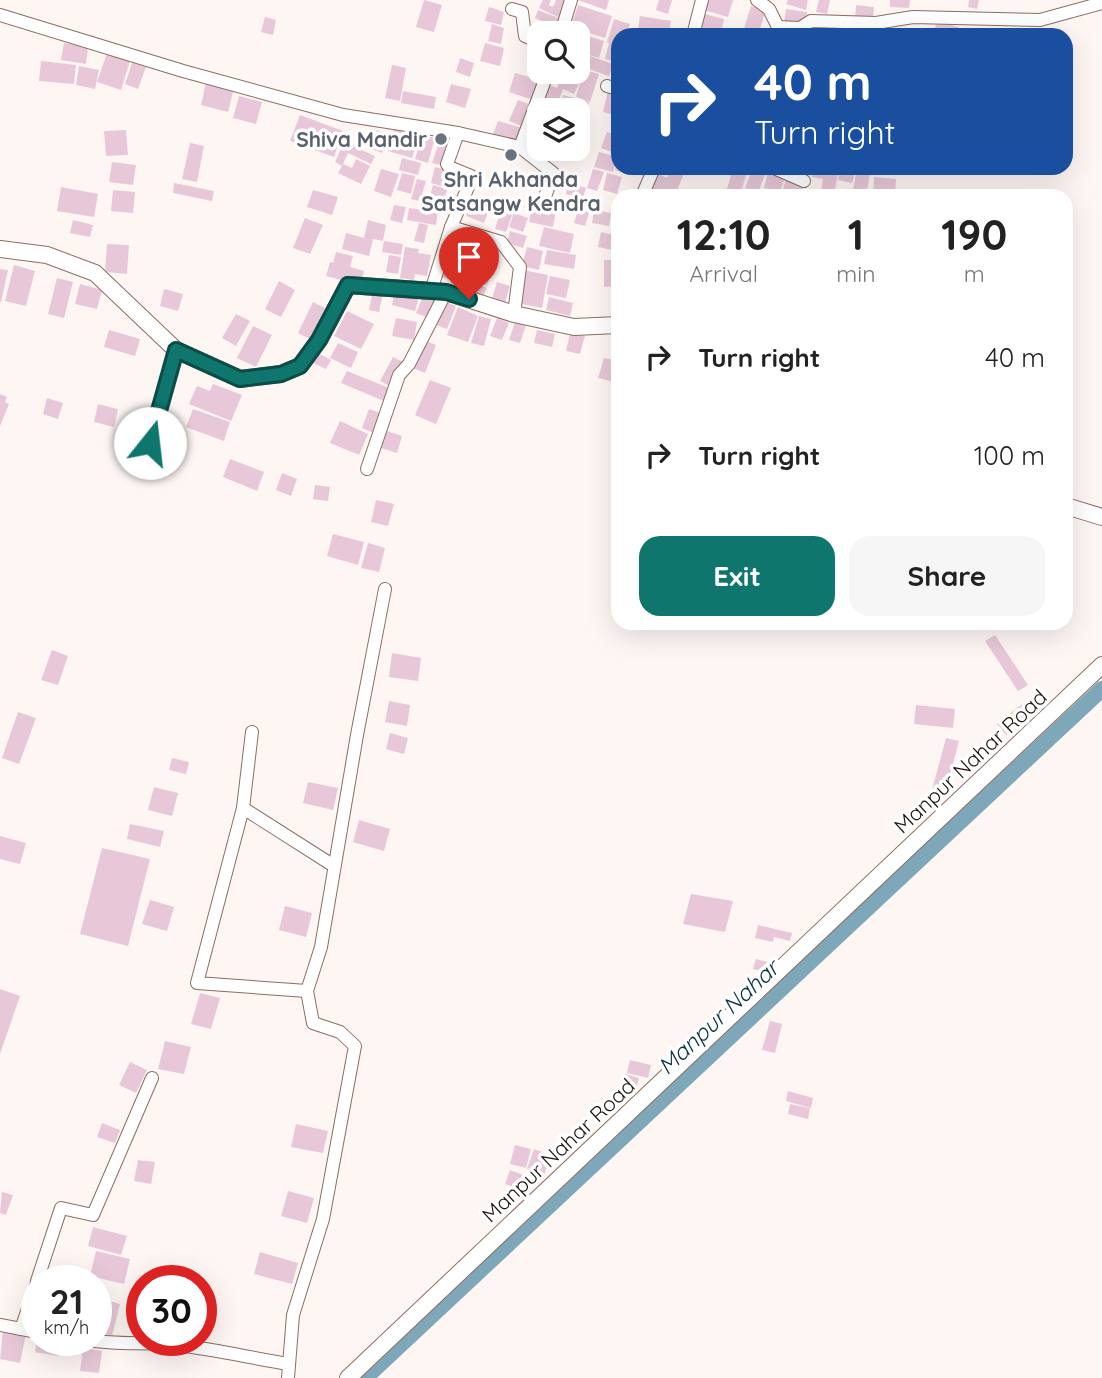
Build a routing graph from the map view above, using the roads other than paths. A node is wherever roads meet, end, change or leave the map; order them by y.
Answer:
1 (571, 0) edge
2 (702, 0) edge
3 (757, 0) edge
4 (1102, 3) edge
5 (512, 9) dead end
6 (0, 15) edge
7 (565, 21) edge
8 (695, 28) edge
9 (527, 37) edge
10 (544, 84) edge
11 (458, 133) junction
12 (520, 148) junction
13 (790, 175) edge
14 (804, 181) dead end
15 (545, 197) dead end
16 (452, 228) junction
17 (0, 249) edge
18 (438, 291) junction
19 (514, 314) junction
20 (611, 325) edge
21 (176, 350) junction
22 (150, 443) dead end
23 (368, 469) dead end
24 (1073, 508) edge
25 (1102, 517) edge
26 (385, 589) dead end
27 (1102, 665) edge
28 (252, 732) dead end
29 (243, 808) junction
30 (334, 866) junction
31 (307, 991) junction
32 (152, 1078) dead end
33 (43, 1265) edge
34 (0, 1325) edge
35 (21, 1329) edge
36 (112, 1344) edge
37 (289, 1364) junction
38 (288, 1378) edge
39 (348, 1378) edge

1 - 7 street
2 - 8 street
3 - 4 street
5 - 9 street
6 - 11 street
10 - 12 street
11 - 12 street
11 - 16 street
12 - 15 street
13 - 14 street
16 - 18 street
16 - 19 street
17 - 21 street
18 - 19 street
18 - 21 street
18 - 23 street
19 - 20 street
21 - 22 street
24 - 25 street
26 - 30 street
27 - 39 street, Manpur Nahar Road
28 - 29 street
29 - 30 street
29 - 31 street
30 - 31 street
31 - 37 street
32 - 33 street
34 - 35 street
36 - 37 street
37 - 38 street

